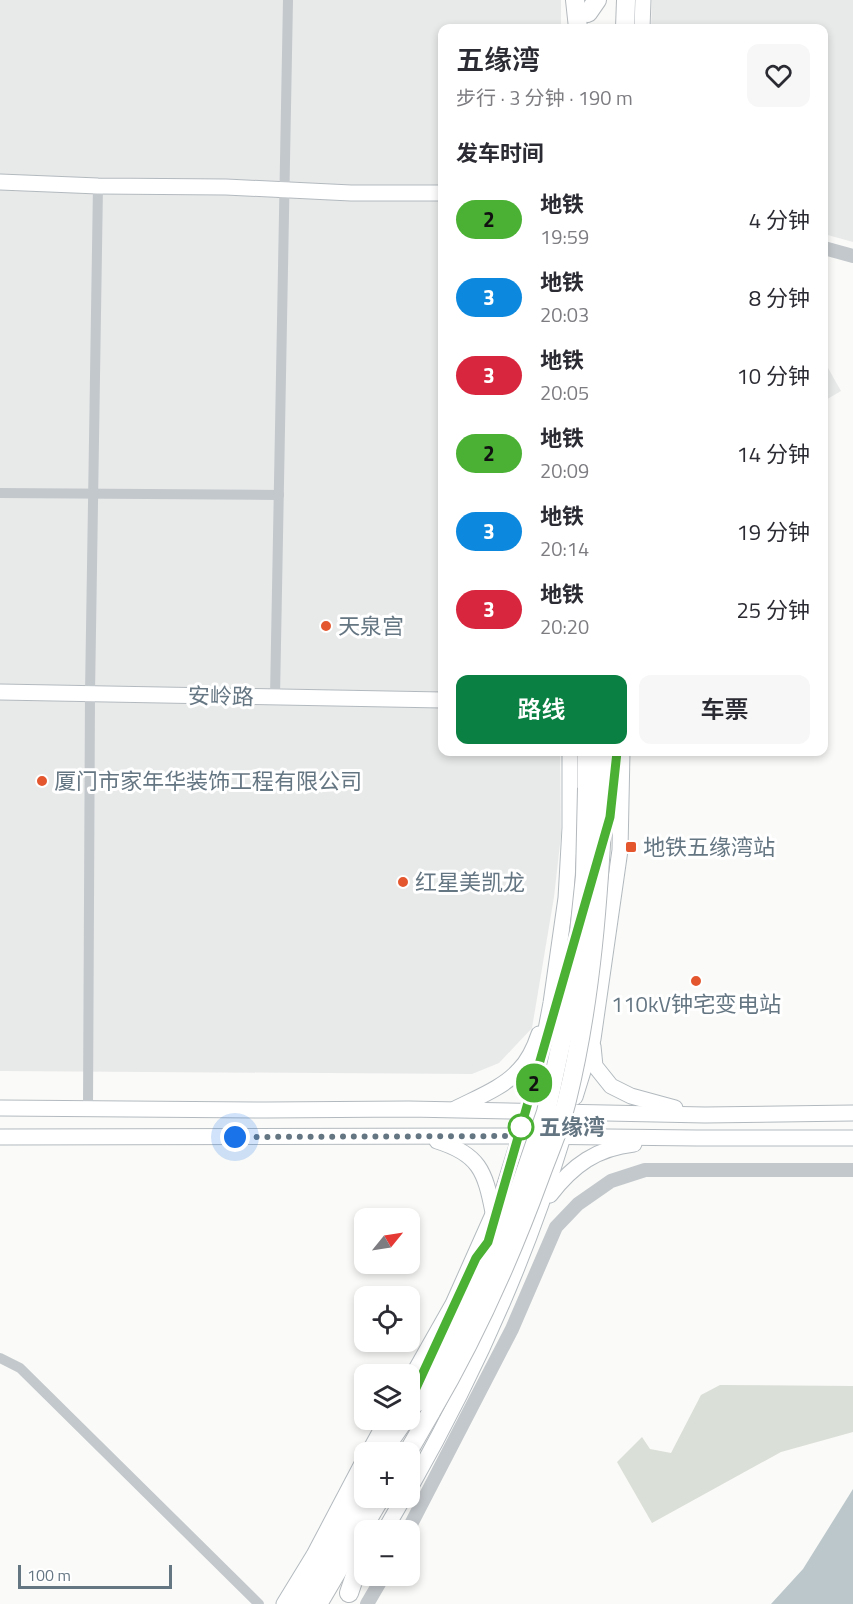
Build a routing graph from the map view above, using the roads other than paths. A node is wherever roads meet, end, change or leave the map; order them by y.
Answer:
1 (288, 0) edge
2 (626, 0) edge
3 (643, 0) edge
4 (584, 7) edge
5 (575, 24) edge
6 (579, 24) edge
7 (625, 24) edge
8 (642, 24) edge
9 (0, 182) edge
10 (98, 186) junction
11 (285, 190) junction
12 (438, 193) edge
13 (828, 249) edge
14 (853, 256) edge
15 (0, 493) edge
16 (93, 493) junction
17 (279, 495) junction
18 (0, 692) edge
19 (90, 693) junction
20 (275, 697) junction
21 (438, 700) edge
22 (570, 756) edge
23 (588, 756) edge
24 (604, 756) edge
25 (622, 756) edge
26 (596, 789) junction
27 (551, 1003) junction
28 (593, 1039) junction
29 (0, 1107) edge
30 (88, 1108) junction
31 (452, 1110) junction
32 (571, 1111) junction
33 (527, 1112) junction
34 (853, 1113) edge
35 (705, 1115) junction
36 (422, 1136) junction
37 (519, 1136) junction
38 (563, 1136) junction
39 (0, 1137) edge
40 (697, 1138) junction
41 (853, 1138) edge
42 (853, 1170) edge
43 (543, 1204) junction
44 (494, 1212) junction
45 (0, 1358) edge
46 (419, 1364) edge
47 (420, 1404) edge
48 (402, 1430) edge
49 (391, 1442) edge
50 (420, 1470) edge
51 (354, 1479) edge
52 (354, 1494) edge
53 (355, 1508) edge
54 (375, 1508) edge
55 (413, 1520) edge
56 (314, 1554) junction
57 (354, 1577) edge
58 (354, 1584) edge
59 (378, 1586) edge
60 (346, 1598) edge
61 (259, 1604) edge
62 (284, 1604) edge
63 (299, 1604) edge
64 (318, 1604) edge
65 (367, 1604) edge

1 - 11 street
2 - 7 highway
3 - 8 main road
4 - 5 main road
4 - 6 highway
9 - 10 main road
10 - 11 main road
10 - 16 street
11 - 12 main road
11 - 17 street
13 - 14 street
15 - 16 street
16 - 17 street
16 - 19 street
17 - 20 street
18 - 19 main road, 安岭路
19 - 20 main road, 安岭路
19 - 30 street
20 - 21 main road, 安岭路
22 - 27 main road
23 - 26 highway
24 - 26 highway
25 - 28 main road
26 - 47 highway, bridge
27 - 31 main road
27 - 33 main road
28 - 32 main road
28 - 35 main road
29 - 30 main road
30 - 31 main road
31 - 33 main road
32 - 33 main road
32 - 35 main road
32 - 38 main road
33 - 37 main road
34 - 35 main road
36 - 37 main road
36 - 39 main road
36 - 44 main road
37 - 38 main road
37 - 44 main road
38 - 40 main road
38 - 43 main road
40 - 41 main road
40 - 43 main road
42 - 55 street
43 - 50 main road
44 - 46 main road
45 - 61 street
48 - 49 highway
51 - 56 main road
52 - 56 highway
53 - 63 highway
54 - 64 highway
56 - 62 main road
57 - 60 highway
58 - 60 main road
59 - 65 street

